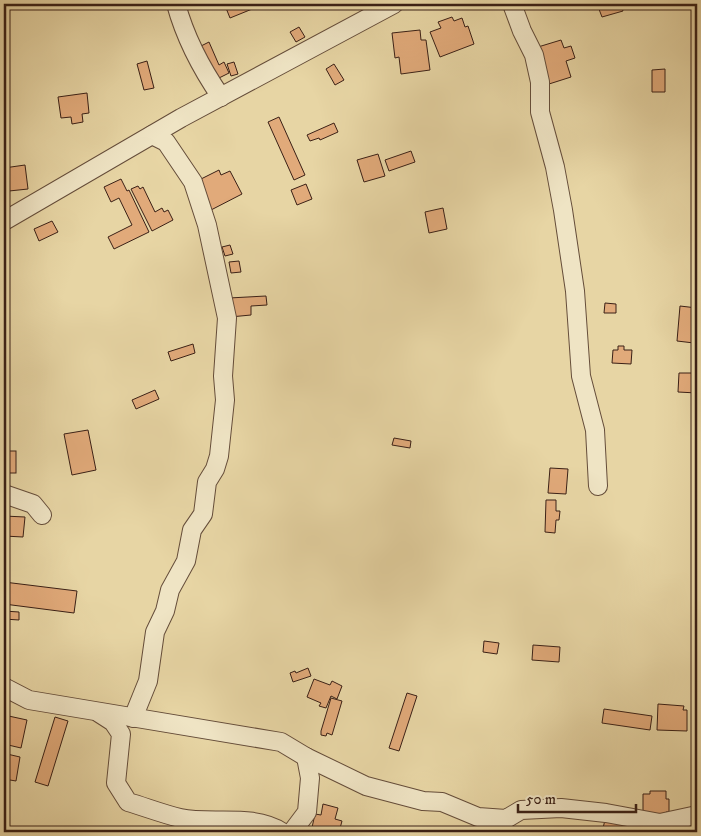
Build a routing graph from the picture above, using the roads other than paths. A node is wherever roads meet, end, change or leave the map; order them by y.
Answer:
1 (176, 4) edge
2 (394, 4) edge
3 (512, 4) edge
4 (220, 97) junction
5 (161, 135) junction
6 (4, 221) edge
7 (598, 486) dead end
8 (4, 494) edge
9 (42, 515) dead end
10 (4, 688) edge
11 (98, 713) junction
12 (136, 718) junction
13 (121, 734) junction
14 (306, 757) junction
15 (697, 815) edge
16 (282, 832) edge
17 (292, 832) edge

1 - 4 street
2 - 4 street
3 - 7 street
4 - 5 street
5 - 6 street
5 - 12 street
8 - 9 street
10 - 11 street
11 - 12 street
11 - 13 street
12 - 13 street
12 - 14 street
13 - 16 street
14 - 15 street
14 - 17 street

